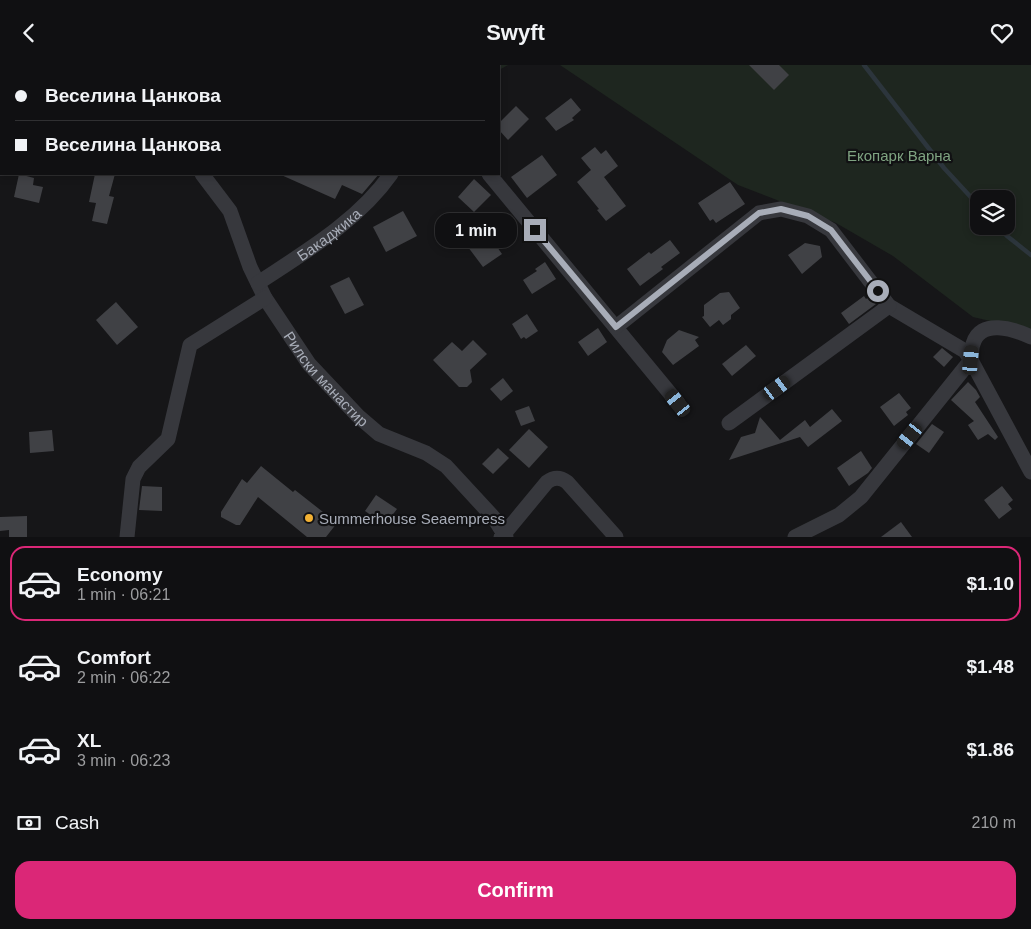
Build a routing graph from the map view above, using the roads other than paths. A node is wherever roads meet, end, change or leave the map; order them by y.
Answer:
1 (203, 175) edge
2 (390, 175) edge
3 (490, 175) edge
4 (258, 283) junction
5 (265, 298) junction
6 (889, 306) junction
7 (616, 327) junction
8 (1031, 337) edge
9 (971, 360) junction
10 (678, 403) dead end
11 (729, 423) dead end
12 (1031, 471) edge
13 (503, 536) edge
14 (127, 537) edge
15 (616, 537) edge
16 (795, 537) edge

1 - 4 street, Рилски манастир
2 - 4 street, Бакаджика
3 - 7 street
4 - 5 street, Рилски манастир
5 - 13 street, Рилски манастир
5 - 14 street
6 - 7 street
6 - 9 street
6 - 11 street
7 - 10 street
8 - 9 street
9 - 12 street
9 - 16 street
13 - 15 street

